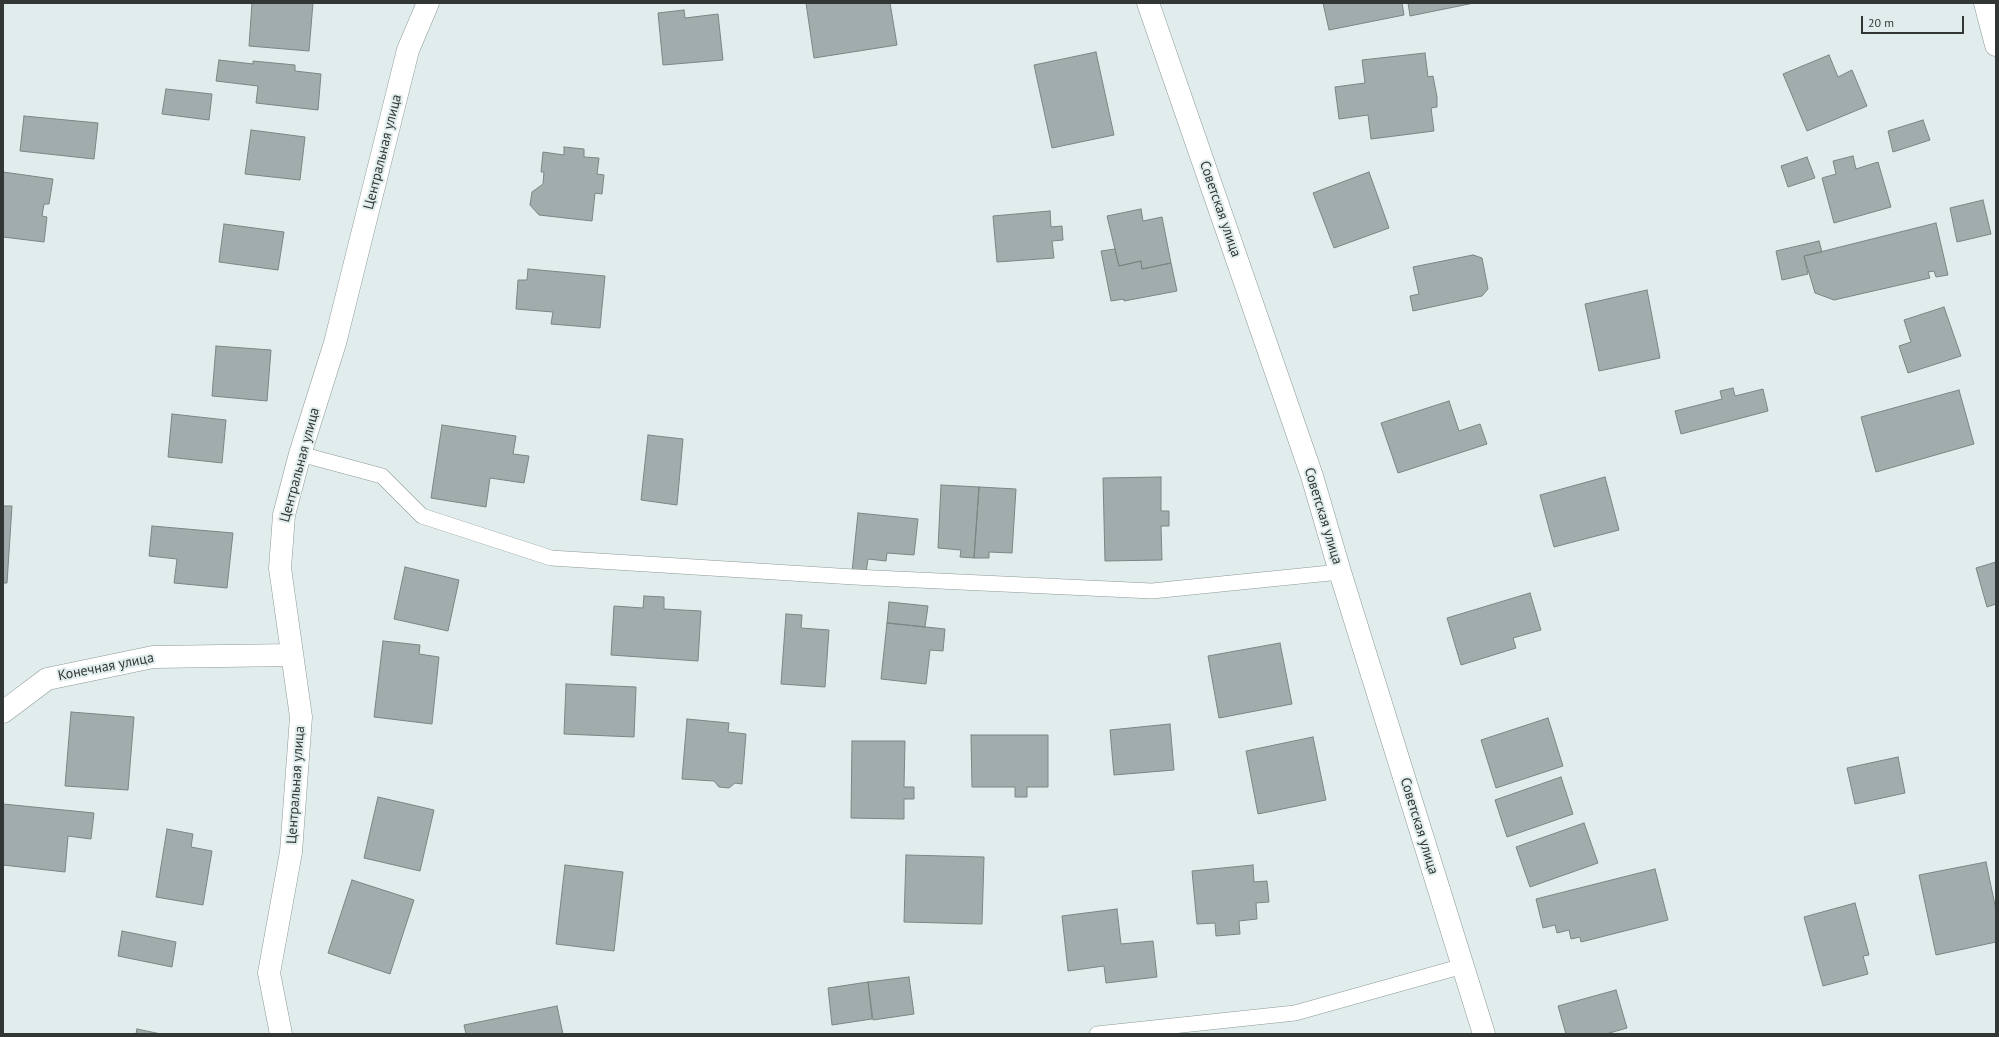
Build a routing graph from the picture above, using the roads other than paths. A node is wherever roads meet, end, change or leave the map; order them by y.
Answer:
1 (428, 3) edge
2 (1148, 3) edge
3 (1985, 3) edge
4 (1996, 45) edge
5 (300, 454) junction
6 (1340, 572) junction
7 (292, 655) junction
8 (3, 712) edge
9 (1462, 966) junction
10 (281, 1034) edge
11 (1097, 1034) edge
12 (1484, 1034) edge

1 - 5 street, Центральная улица
2 - 6 street, Советская улица
3 - 4 street
5 - 6 lane
5 - 7 street, Центральная улица
6 - 9 street, Советская улица
7 - 8 street, Конечная улица
7 - 10 street, Центральная улица
9 - 11 lane
9 - 12 street, Советская улица

